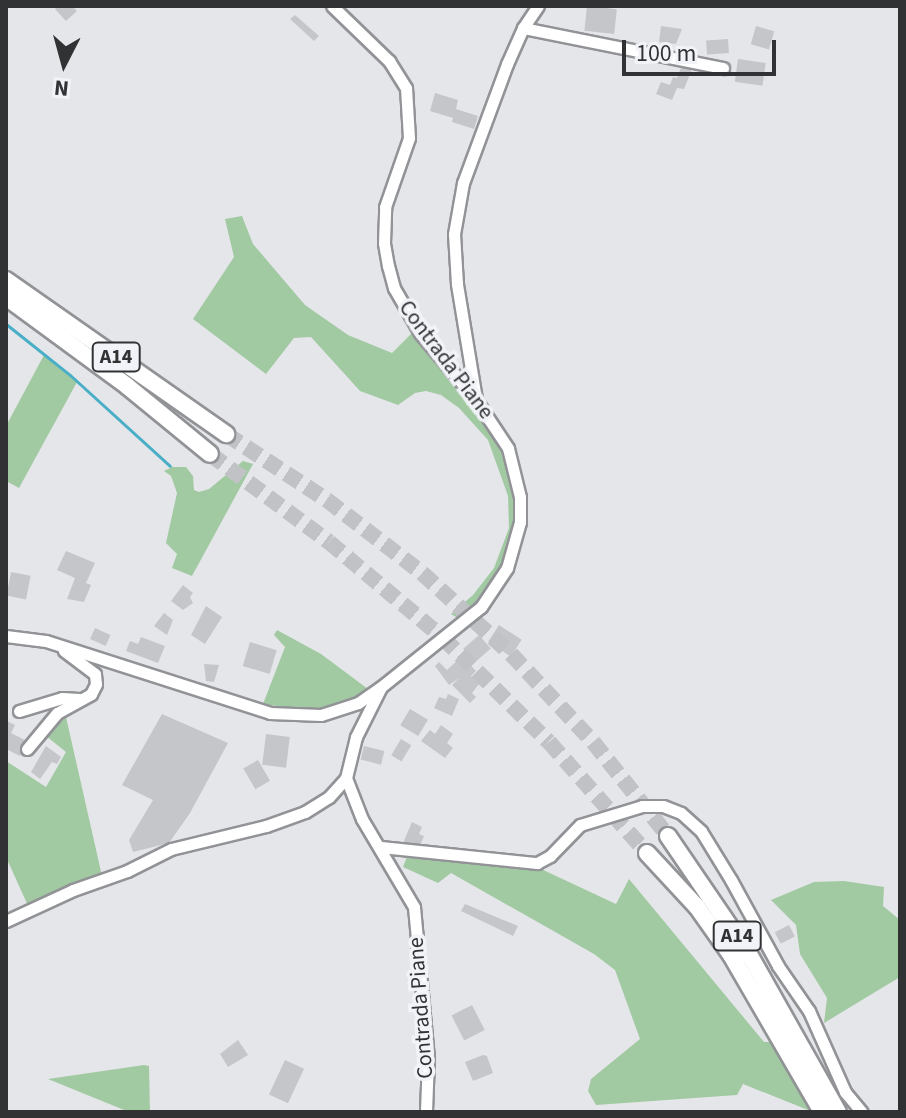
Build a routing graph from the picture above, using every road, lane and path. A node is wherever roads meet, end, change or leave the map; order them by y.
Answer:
1 (332, 6) edge
2 (538, 6) edge
3 (523, 28) junction
4 (723, 68) dead end
5 (6, 280) edge
6 (6, 297) edge
7 (476, 400) junction
8 (226, 434) tunnel mouth
9 (210, 454) tunnel mouth
10 (6, 636) edge
11 (46, 641) junction
12 (381, 687) junction
13 (80, 699) junction
14 (19, 711) dead end
15 (27, 749) dead end
16 (346, 778) junction
17 (668, 836) tunnel mouth
18 (381, 847) junction
19 (647, 853) tunnel mouth
20 (6, 921) edge
21 (790, 1042) junction
22 (426, 1112) edge
23 (822, 1112) edge
24 (838, 1112) edge
25 (862, 1112) edge

1 - 7 street, Contrada Piane
2 - 3 street
3 - 4 street
3 - 7 street
5 - 8 highway, A14
6 - 9 highway, A14
7 - 12 street, Contrada Piane
10 - 11 street, Contrada Piane
11 - 12 street, Contrada Piane
11 - 13 street
12 - 16 street, Contrada Piane
13 - 14 street
13 - 15 street
16 - 18 street, Contrada Piane
16 - 20 street
17 - 21 highway, A14
18 - 22 street, Contrada Piane
18 - 25 street
19 - 21 highway, A14
21 - 23 highway, A14
21 - 24 highway, A14

